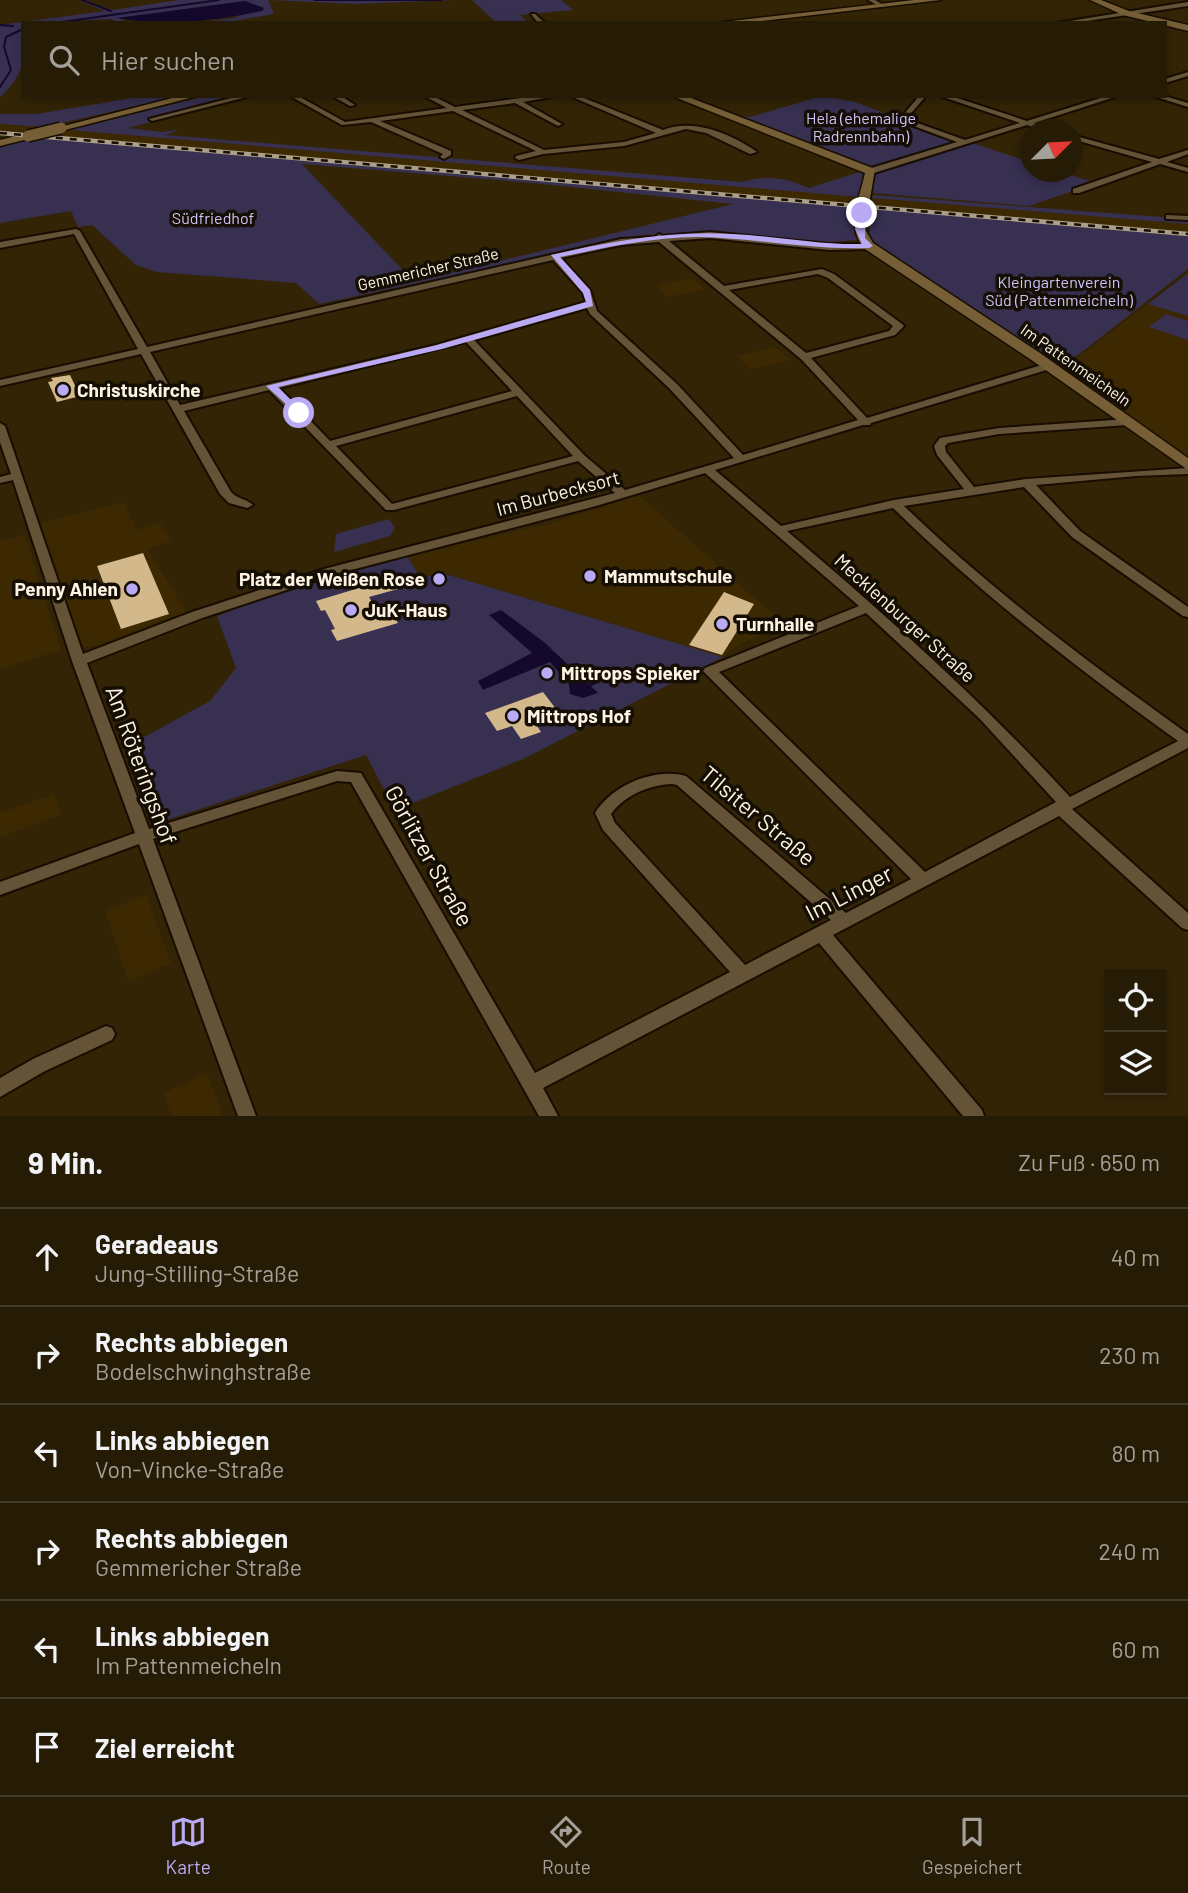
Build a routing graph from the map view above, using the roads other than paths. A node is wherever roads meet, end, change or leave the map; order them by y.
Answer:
1 (871, 0) edge
2 (937, 0) edge
3 (1094, 0) edge
4 (1188, 4) edge
5 (882, 6) junction
6 (1126, 13) junction
7 (533, 15) dead end
8 (540, 21) edge
9 (737, 21) edge
10 (1082, 21) edge
11 (1157, 21) edge
12 (1167, 23) edge
13 (1188, 28) edge
14 (1188, 74) edge
15 (1167, 80) edge
16 (185, 98) edge
17 (239, 98) edge
18 (297, 98) edge
19 (339, 98) edge
20 (431, 98) edge
21 (578, 98) edge
22 (682, 98) edge
23 (921, 98) edge
24 (949, 98) edge
25 (1108, 98) edge
26 (1163, 98) edge
27 (519, 100) edge
28 (352, 105) dead end
29 (1188, 105) edge
30 (458, 111) junction
31 (152, 119) dead end
32 (1040, 119) edge
33 (374, 121) junction
34 (1020, 121) edge
35 (558, 124) dead end
36 (1020, 125) edge
37 (663, 133) junction
38 (1083, 140) edge
39 (964, 142) junction
40 (0, 144) edge
41 (543, 152) junction
42 (753, 152) dead end
43 (1188, 152) edge
44 (444, 157) dead end
45 (519, 158) dead end
46 (1158, 163) junction
47 (1188, 170) edge
48 (871, 171) junction
49 (1076, 191) dead end
50 (1169, 217) dead end
51 (1188, 218) edge
52 (659, 237) junction
53 (0, 245) edge
54 (869, 246) junction
55 (554, 256) junction
56 (722, 289) junction
57 (590, 304) junction
58 (468, 339) junction
59 (142, 350) junction
60 (804, 357) junction
61 (1049, 366) junction
62 (0, 383) edge
63 (271, 386) junction
64 (518, 393) junction
65 (177, 408) junction
66 (1128, 422) junction
67 (866, 424) junction
68 (0, 426) edge
69 (327, 445) junction
70 (580, 457) junction
71 (742, 460) junction
72 (1188, 464) edge
73 (708, 470) junction
74 (1188, 471) edge
75 (17, 476) junction
76 (0, 480) edge
77 (1027, 482) junction
78 (971, 490) junction
79 (624, 495) junction
80 (894, 503) junction
81 (247, 505) dead end
82 (778, 530) junction
83 (866, 608) junction
84 (1188, 613) edge
85 (79, 662) junction
86 (1188, 742) edge
87 (1063, 806) junction
88 (144, 836) junction
89 (923, 880) junction
90 (0, 889) edge
91 (845, 920) junction
92 (1188, 923) edge
93 (821, 933) junction
94 (743, 975) junction
95 (106, 1034) dead end
96 (532, 1084) junction
97 (0, 1088) edge
98 (247, 1116) edge
99 (549, 1116) edge
100 (975, 1116) edge

1 - 5 street
2 - 5 street
3 - 6 street
4 - 6 street
5 - 9 street
6 - 10 street
6 - 11 street
7 - 8 street
12 - 13 street
14 - 15 street
16 - 40 street, bridge
17 - 31 street
18 - 33 street
19 - 28 street
20 - 30 street
21 - 37 street
22 - 48 street
23 - 39 street
24 - 34 street
25 - 32 street
26 - 29 street
27 - 30 street
27 - 35 street
30 - 33 street
30 - 41 street
33 - 44 street
36 - 39 street
37 - 41 street
37 - 42 street
38 - 46 street
39 - 48 street
41 - 45 street
43 - 46 street
46 - 47 street
46 - 49 street
48 - 54 street
50 - 51 street
52 - 54 street, Gemmericher Straße
52 - 55 street, Gemmericher Straße
52 - 56 street
53 - 59 street
54 - 61 street, Im Pattenmeicheln
55 - 57 street
55 - 59 street, Gemmericher Straße
56 - 60 street
56 - 60 street
57 - 58 street
57 - 71 street
58 - 63 street
58 - 64 street
59 - 62 street, Gemmericher Straße
59 - 65 street
60 - 67 street
61 - 66 street, Im Pattenmeicheln
61 - 67 street, Im Burbecksort
63 - 65 street
63 - 69 street
64 - 69 street
64 - 70 street
65 - 81 street
66 - 72 street, Im Pattenmeicheln
66 - 78 street
67 - 71 street, Im Burbecksort
68 - 75 street, Am Röteringshof
69 - 70 street
70 - 79 street
71 - 73 street, Im Burbecksort
73 - 79 street, Im Burbecksort
73 - 82 street, Mecklenburger Straße
74 - 77 street
75 - 76 street
75 - 85 street, Am Röteringshof
77 - 78 street
77 - 84 street
78 - 80 street
79 - 85 street, Im Burbecksort
80 - 82 street
80 - 86 street
82 - 83 street, Mecklenburger Straße
83 - 87 street, Mecklenburger Straße
83 - 89 street
85 - 88 street, Am Röteringshof
86 - 87 street, Im Linger
87 - 89 street, Im Linger
87 - 92 street, Mecklenburger Straße
88 - 90 street
88 - 96 street, Görlitzer Straße
88 - 98 street, Am Röteringshof
89 - 91 street, Im Linger
91 - 93 street, Im Linger
91 - 94 street, Tilsiter Straße
93 - 94 street, Im Linger
93 - 100 street
94 - 96 street, Im Linger
95 - 97 street
96 - 99 street, Görlitzer Straße

